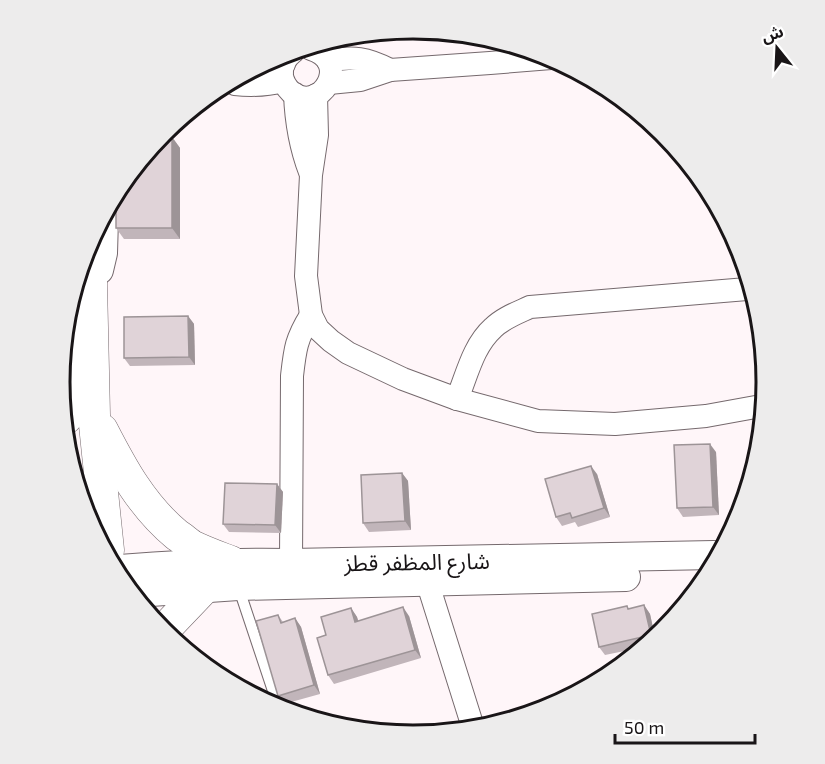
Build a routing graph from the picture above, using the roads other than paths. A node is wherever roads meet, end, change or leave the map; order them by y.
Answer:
1 (489, 54) edge
2 (519, 56) edge
3 (302, 65) edge
4 (242, 85) edge
5 (104, 232) edge
6 (91, 264) edge
7 (91, 284) junction
8 (743, 289) edge
9 (311, 315) junction
10 (70, 369) edge
11 (457, 399) junction
12 (755, 407) edge
13 (73, 416) edge
14 (102, 527) edge
15 (709, 555) edge
16 (291, 563) junction
17 (124, 569) edge
18 (235, 574) junction
19 (696, 575) edge
20 (427, 581) junction
21 (204, 588) junction
22 (141, 593) edge
23 (169, 624) edge
24 (275, 696) edge
25 (471, 720) edge

1 - 2 street
1 - 3 street
3 - 4 street
3 - 9 street
5 - 7 street
6 - 7 main road
7 - 13 main road
8 - 11 street
9 - 11 street
9 - 16 street
10 - 13 main road
11 - 12 street
13 - 14 main road
13 - 18 main road
15 - 16 street, شارع المظفر قطز
16 - 18 street, شارع المظفر قطز
17 - 18 street, شارع المظفر قطز
18 - 20 street, شارع المظفر قطز
18 - 21 street, شارع المظفر قطز
18 - 24 lane
19 - 20 street, شارع المظفر قطز
20 - 25 street
21 - 22 street, شارع المظفر قطز
21 - 23 main road

